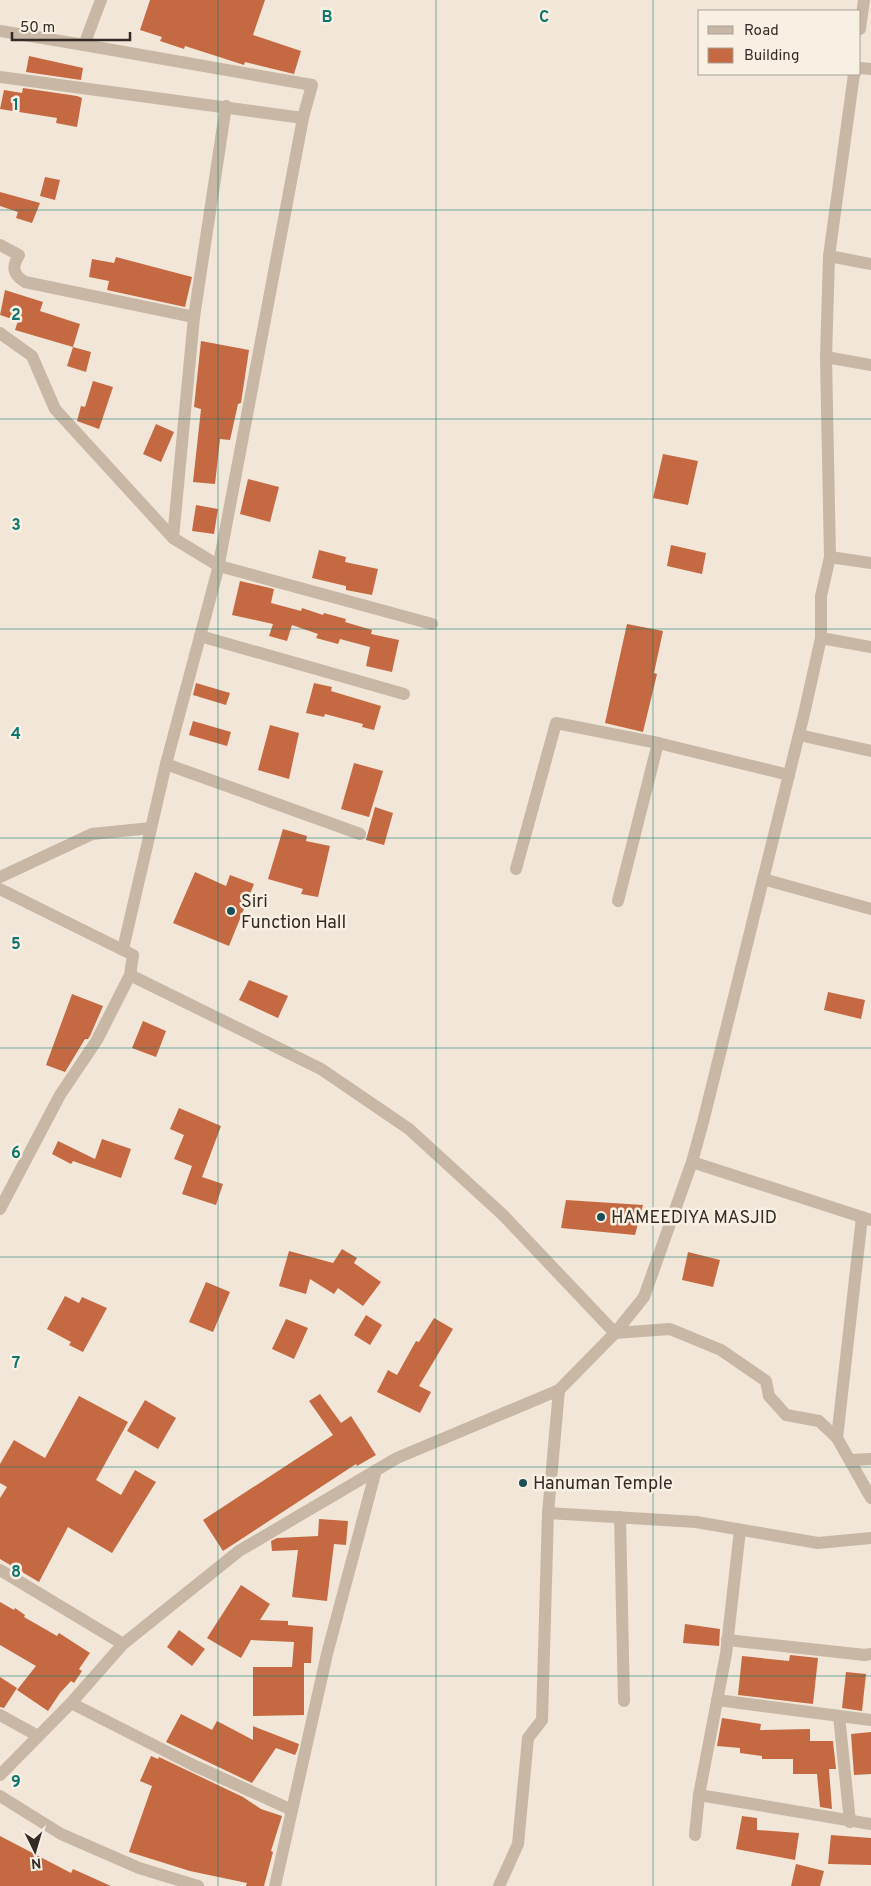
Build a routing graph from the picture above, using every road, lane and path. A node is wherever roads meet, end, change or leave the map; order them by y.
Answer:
1 (101, 0) edge
2 (864, 0) edge
3 (861, 22) edge
4 (0, 31) edge
5 (84, 45) junction
6 (854, 75) edge
7 (0, 77) edge
8 (226, 106) junction
9 (303, 118) junction
10 (0, 245) edge
11 (829, 256) junction
12 (871, 264) edge
13 (194, 317) junction
14 (0, 333) edge
15 (826, 356) junction
16 (871, 365) edge
17 (173, 538) junction
18 (830, 557) junction
19 (871, 563) edge
20 (219, 566) junction
21 (432, 624) dead end
22 (200, 636) junction
23 (821, 638) junction
24 (871, 647) edge
25 (404, 694) dead end
26 (799, 735) junction
27 (658, 743) junction
28 (871, 751) edge
29 (166, 764) junction
30 (789, 775) junction
31 (151, 828) junction
32 (360, 834) dead end
33 (516, 869) dead end
34 (0, 877) edge
35 (763, 879) junction
36 (0, 889) edge
37 (618, 901) dead end
38 (871, 909) edge
39 (123, 949) junction
40 (130, 975) junction
41 (692, 1162) junction
42 (0, 1210) edge
43 (866, 1218) edge
44 (615, 1333) junction
45 (560, 1390) junction
46 (837, 1438) junction
47 (871, 1459) edge
48 (850, 1460) junction
49 (376, 1470) junction
50 (871, 1498) edge
51 (548, 1513) junction
52 (620, 1517) junction
53 (740, 1530) junction
54 (871, 1538) edge
55 (0, 1570) edge
56 (727, 1640) junction
57 (122, 1644) junction
58 (871, 1654) edge
59 (717, 1700) junction
60 (624, 1701) dead end
61 (71, 1703) junction
62 (0, 1715) edge
63 (839, 1716) junction
64 (871, 1720) edge
65 (38, 1736) junction
66 (0, 1775) edge
67 (699, 1795) junction
68 (0, 1796) edge
69 (292, 1810) junction
70 (850, 1822) junction
71 (871, 1824) edge
72 (695, 1835) dead end
73 (198, 1886) edge
74 (275, 1886) edge
75 (499, 1886) edge

1 - 5 street
2 - 3 street
4 - 5 street
5 - 9 street
6 - 11 street
7 - 8 street
8 - 9 street
8 - 13 street
9 - 20 street
10 - 13 street
11 - 12 street
11 - 15 street
13 - 17 street
14 - 17 street
15 - 16 street
15 - 18 street
17 - 20 street
18 - 19 street
18 - 23 street
20 - 21 street
20 - 22 street
22 - 25 street
22 - 29 street
23 - 24 street
23 - 26 street
26 - 28 street
26 - 30 street
27 - 30 street
27 - 33 street
27 - 37 street
29 - 31 street
29 - 32 street
30 - 35 street
31 - 34 street
31 - 39 street
35 - 38 street
35 - 41 street
36 - 39 street
39 - 40 street
40 - 42 street
40 - 44 street
41 - 43 street
41 - 44 street
43 - 46 street
44 - 45 street
44 - 46 street
45 - 49 street
45 - 51 street
46 - 48 street
47 - 48 street
48 - 50 street
49 - 57 street
49 - 69 street
51 - 52 street
51 - 75 street
52 - 53 street
52 - 60 street
53 - 54 street
53 - 56 street
55 - 57 street
56 - 58 street
56 - 59 street
57 - 61 street
59 - 63 street
59 - 67 street
61 - 65 street
61 - 69 street
62 - 65 street
63 - 64 street
63 - 70 street
65 - 66 street
67 - 70 street
67 - 72 street
68 - 73 street
69 - 74 street
70 - 71 street

